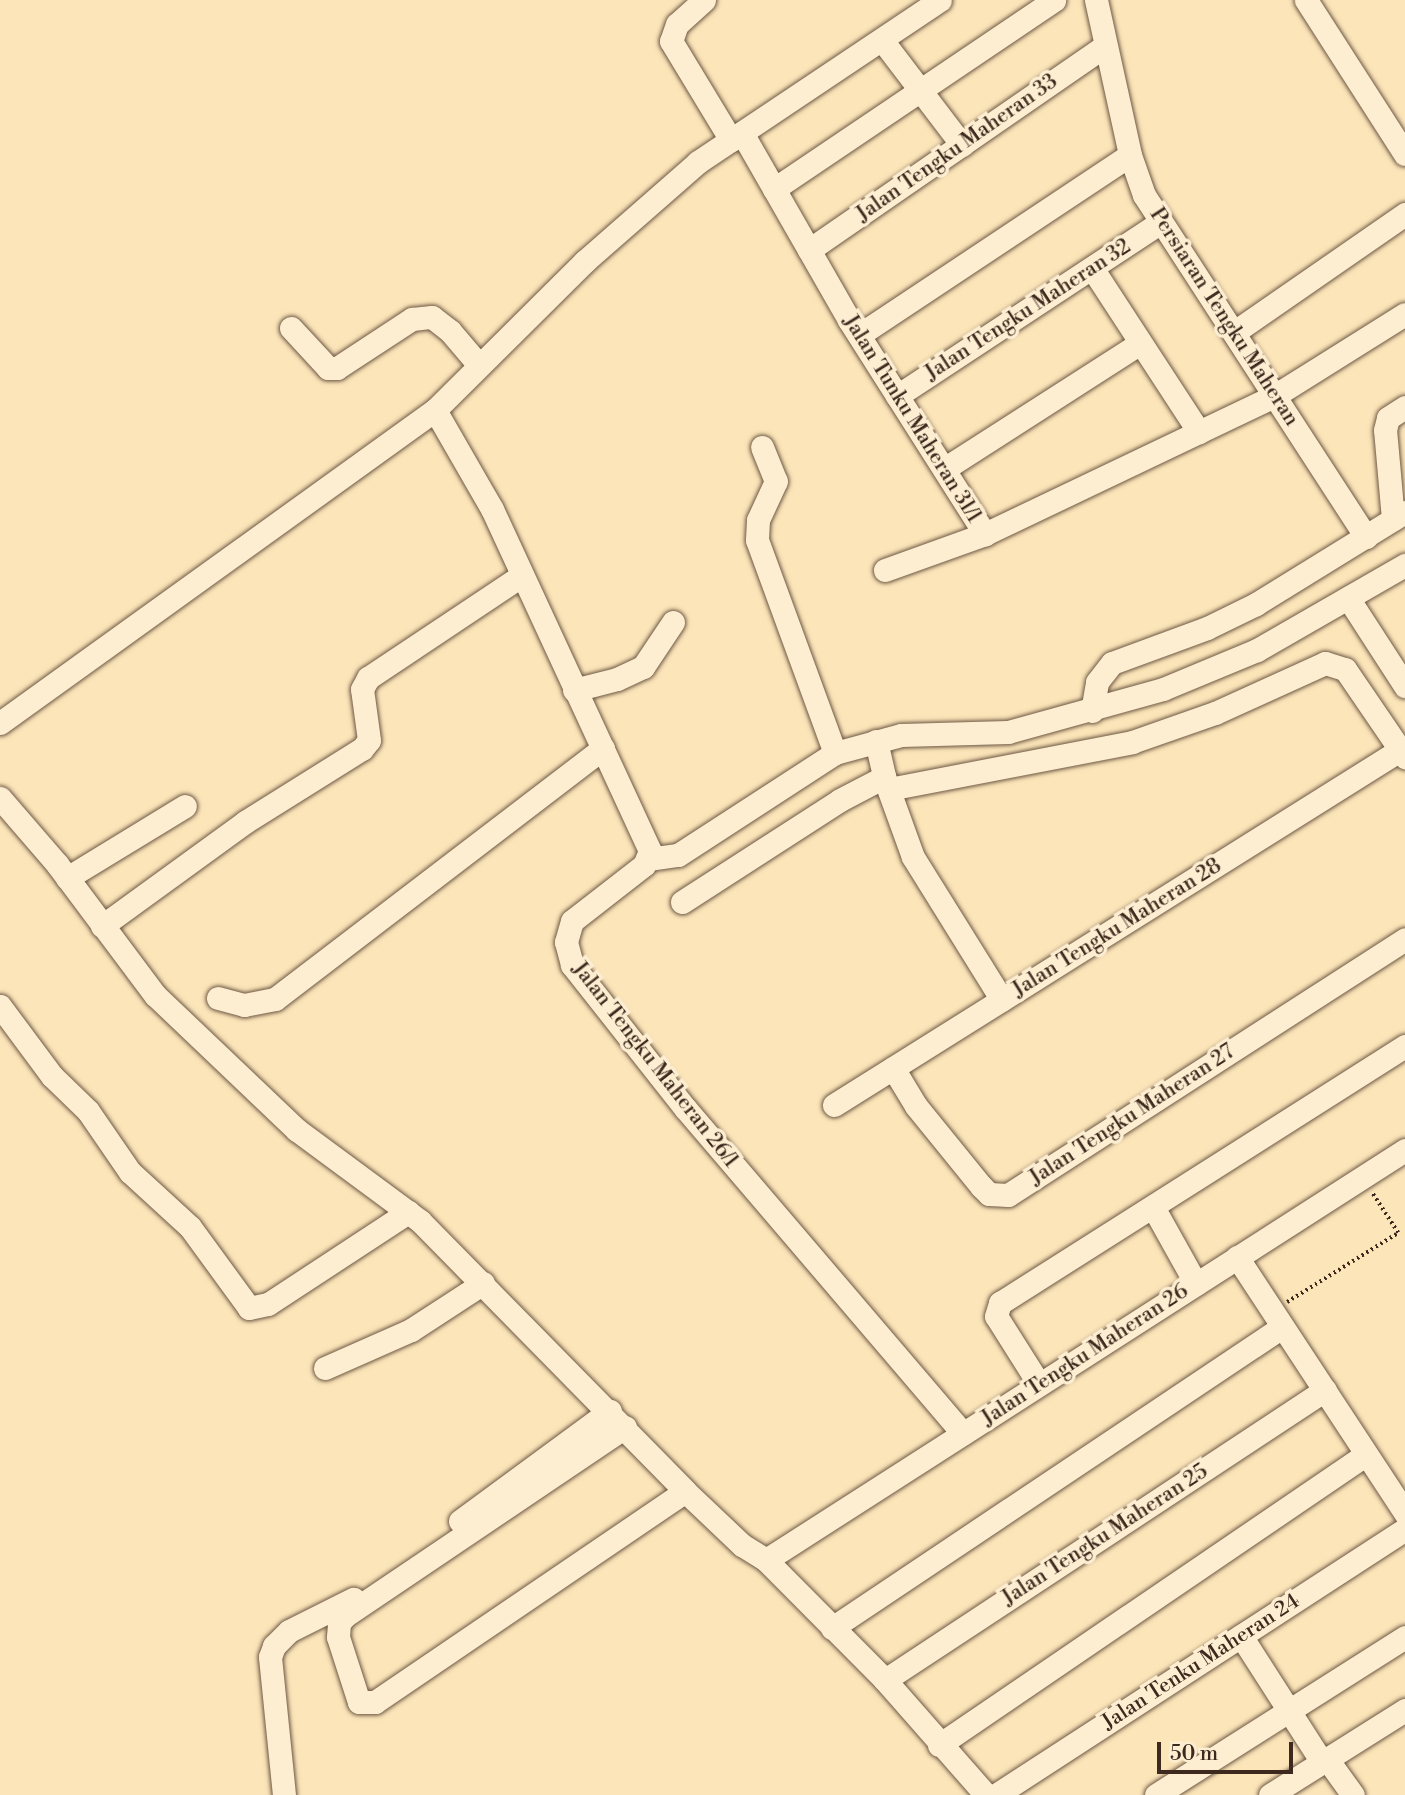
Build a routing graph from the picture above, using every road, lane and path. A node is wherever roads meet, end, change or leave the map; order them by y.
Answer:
1 (940, 0) edge
2 (1054, 0) edge
3 (1096, 0) edge
4 (1306, 0) edge
5 (694, 3) edge
6 (882, 40) junction
7 (1105, 46) junction
8 (922, 89) junction
9 (736, 136) junction
10 (962, 145) junction
11 (1405, 154) edge
12 (1130, 155) junction
13 (774, 189) junction
14 (1405, 214) edge
15 (1159, 223) junction
16 (809, 250) junction
17 (1092, 268) junction
18 (1405, 314) edge
19 (291, 328) dead end
20 (1236, 331) junction
21 (859, 335) junction
22 (1140, 343) junction
23 (478, 364) junction
24 (1276, 395) junction
25 (897, 396) junction
26 (1405, 407) edge
27 (435, 410) junction
28 (1199, 432) junction
29 (762, 447) dead end
30 (944, 469) junction
31 (1399, 516) edge
32 (985, 534) junction
33 (1366, 537) junction
34 (1405, 565) edge
35 (885, 570) dead end
36 (521, 576) junction
37 (1348, 598) junction
38 (673, 622) dead end
39 (1405, 686) edge
40 (574, 690) junction
41 (1092, 711) junction
42 (0, 723) edge
43 (876, 741) junction
44 (603, 748) junction
45 (835, 753) junction
46 (1403, 754) edge
47 (887, 783) junction
48 (0, 798) edge
49 (185, 806) dead end
50 (648, 859) junction
51 (67, 877) junction
52 (682, 902) dead end
53 (102, 926) junction
54 (1405, 939) edge
55 (218, 998) dead end
56 (1002, 1000) junction
57 (0, 1006) edge
58 (1405, 1046) edge
59 (893, 1068) junction
60 (834, 1105) dead end
61 (1405, 1150) edge
62 (1362, 1177) junction
63 (1153, 1207) junction
64 (408, 1212) junction
65 (1237, 1257) junction
66 (482, 1283) junction
67 (1196, 1284) junction
68 (1282, 1316) junction
69 (325, 1368) dead end
70 (1039, 1384) junction
71 (1325, 1390) junction
72 (617, 1419) junction
73 (963, 1433) junction
74 (1365, 1455) junction
75 (685, 1491) junction
76 (1405, 1513) edge
77 (1405, 1529) edge
78 (765, 1560) junction
79 (832, 1628) junction
80 (1241, 1636) junction
81 (1405, 1637) edge
82 (885, 1680) junction
83 (1289, 1710) junction
84 (1401, 1721) edge
85 (939, 1745) junction
86 (1325, 1760) junction
87 (284, 1795) edge
88 (986, 1795) edge
89 (996, 1795) edge
90 (1156, 1795) edge
91 (1270, 1795) edge
92 (1353, 1795) edge

1 - 6 street
2 - 8 street
3 - 7 street, Persiaran Tengku Maheran
4 - 11 street
5 - 9 street, Jalan Tunku Maheran 31/1
6 - 8 street
6 - 9 street
7 - 10 street, Jalan Tengku Maheran 33
7 - 12 street, Persiaran Tengku Maheran
8 - 10 street
8 - 13 street
9 - 13 street, Jalan Tunku Maheran 31/1
9 - 23 street
10 - 16 street, Jalan Tengku Maheran 33
12 - 15 street, Persiaran Tengku Maheran
12 - 21 street
13 - 16 street, Jalan Tunku Maheran 31/1
14 - 20 street
15 - 17 street, Jalan Tengku Maheran 32
15 - 20 street, Persiaran Tengku Maheran
16 - 21 street, Jalan Tunku Maheran 31/1
17 - 22 street
17 - 25 street, Jalan Tengku Maheran 32
18 - 24 street, Jalan Tunku Maheran 31/1
19 - 23 street
20 - 24 street, Persiaran Tengku Maheran
21 - 25 street, Jalan Tunku Maheran 31/1
22 - 28 street
22 - 30 street
23 - 27 street
24 - 28 street, Jalan Tunku Maheran 31/1
24 - 33 street, Persiaran Tengku Maheran
25 - 30 street, Jalan Tunku Maheran 31/1
26 - 31 street
27 - 36 street
27 - 42 street
28 - 32 street, Jalan Tunku Maheran 31/1
29 - 45 street
30 - 32 street, Jalan Tunku Maheran 31/1
31 - 33 street
32 - 35 street
33 - 41 street
34 - 37 street
36 - 40 street
36 - 53 street
37 - 39 street
37 - 41 street
38 - 40 street
40 - 44 street
41 - 43 street
43 - 45 street
43 - 47 street
44 - 50 street
44 - 55 street
45 - 50 street
46 - 47 street
46 - 56 street, Jalan Tengku Maheran 28
47 - 52 street
47 - 56 street
48 - 51 street
49 - 51 street
50 - 73 street, Jalan Tengku Maheran 26/1
51 - 53 street
53 - 64 street
54 - 59 street, Jalan Tengku Maheran 27
56 - 59 street, Jalan Tengku Maheran 28
57 - 64 street
58 - 63 street
59 - 60 street, Jalan Tengku Maheran 28
61 - 62 street, Jalan Tengku Maheran 26
62 - 65 street, Jalan Tengku Maheran 26
62 - 68 path
63 - 67 street
63 - 70 street
64 - 66 street
65 - 67 street, Jalan Tengku Maheran 26
65 - 68 street
66 - 69 street
66 - 72 street
67 - 70 street, Jalan Tengku Maheran 26
68 - 71 street
68 - 79 street
70 - 73 street, Jalan Tengku Maheran 26
71 - 74 street
71 - 82 street, Jalan Tengku Maheran 25
72 - 75 street
72 - 75 street
72 - 87 street
73 - 78 street, Jalan Tengku Maheran 26
74 - 76 street
74 - 85 street
75 - 78 street
77 - 80 street, Jalan Tenku Maheran 24
78 - 79 street
79 - 82 street
80 - 83 street
80 - 89 street, Jalan Tenku Maheran 24
81 - 83 street
82 - 85 street
83 - 86 street
83 - 90 street
84 - 86 street
85 - 88 street
86 - 91 street
86 - 92 street

